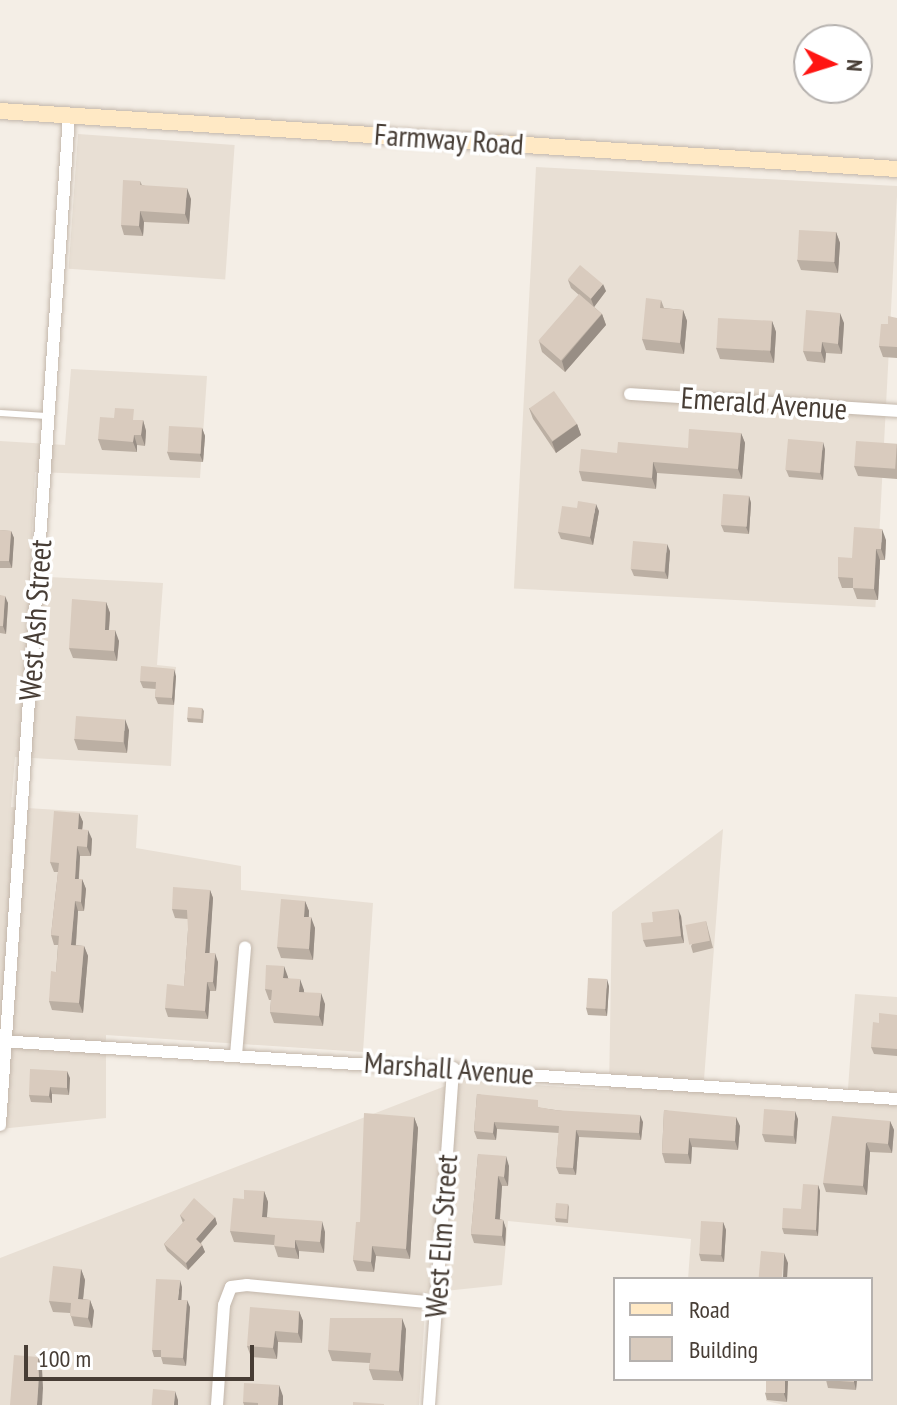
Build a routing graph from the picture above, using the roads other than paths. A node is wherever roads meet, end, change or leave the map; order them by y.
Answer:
1 (0, 111) edge
2 (69, 115) junction
3 (897, 169) edge
4 (630, 394) dead end
5 (897, 411) edge
6 (0, 413) edge
7 (51, 416) junction
8 (245, 947) dead end
9 (3, 1042) edge
10 (236, 1055) junction
11 (453, 1068) junction
12 (897, 1099) edge
13 (0, 1125) edge
14 (436, 1303) junction
15 (217, 1405) edge
16 (429, 1405) edge

1 - 2 main road, Farmway Road
2 - 3 main road, Farmway Road
2 - 7 street, West Ash Street
4 - 5 street, Emerald Avenue
6 - 7 lane
7 - 9 street, West Ash Street
8 - 10 street
9 - 10 street, Marshall Avenue
9 - 13 street, West Ash Street
10 - 11 street, Marshall Avenue
11 - 12 street, Marshall Avenue
11 - 14 street, West Elm Street
14 - 15 street
14 - 16 street, West Elm Street

